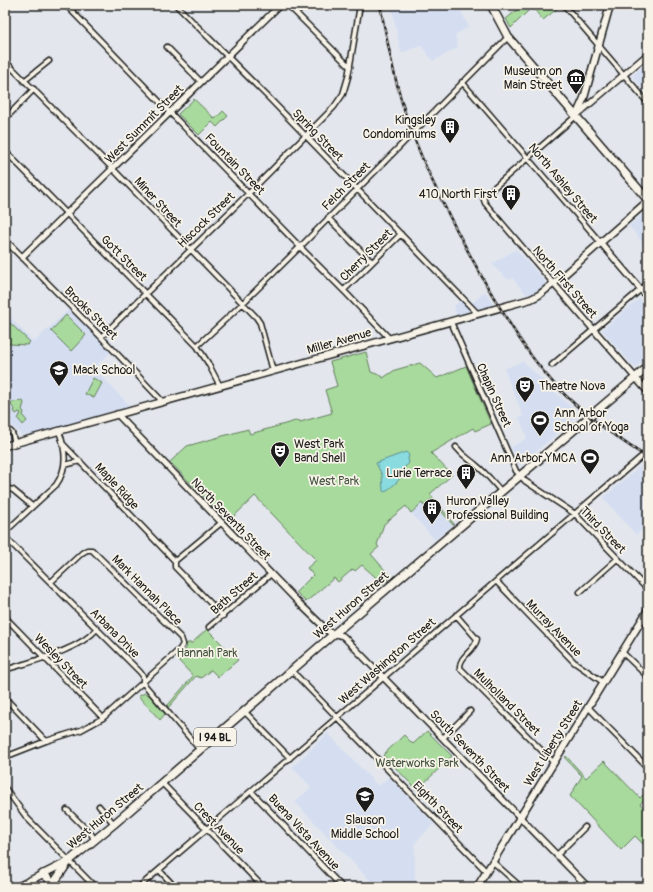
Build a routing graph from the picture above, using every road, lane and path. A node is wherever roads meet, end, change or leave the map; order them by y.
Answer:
1 (66, 5) edge
2 (176, 5) edge
3 (280, 5) edge
4 (288, 5) edge
5 (360, 5) edge
6 (491, 5) edge
7 (564, 5) edge
8 (610, 5) edge
9 (508, 37) junction
10 (599, 46) junction
11 (167, 47) dead end
12 (648, 54) edge
13 (227, 57) junction
14 (48, 61) dead end
15 (5, 62) edge
16 (350, 67) junction
17 (624, 75) junction
18 (24, 81) junction
19 (201, 82) junction
20 (462, 82) junction
21 (34, 89) junction
22 (648, 103) edge
23 (170, 112) junction
24 (576, 116) junction
25 (5, 120) edge
26 (306, 136) junction
27 (5, 151) edge
28 (528, 157) junction
29 (113, 169) junction
30 (357, 189) junction
31 (249, 193) junction
32 (648, 201) edge
33 (67, 214) junction
34 (328, 218) junction
35 (401, 234) junction
36 (5, 240) edge
37 (600, 243) junction
38 (300, 247) junction
39 (189, 250) junction
40 (22, 258) junction
41 (372, 262) junction
42 (553, 283) junction
43 (646, 285) dead end
44 (344, 290) junction
45 (641, 290) junction
46 (146, 294) junction
47 (648, 298) edge
48 (242, 304) junction
49 (478, 314) junction
50 (451, 322) junction
51 (594, 330) junction
52 (101, 337) junction
53 (389, 338) junction
54 (197, 346) junction
55 (552, 365) dead end
56 (648, 367) edge
57 (273, 370) junction
58 (636, 378) junction
59 (220, 386) junction
60 (648, 392) edge
61 (162, 401) junction
62 (116, 414) junction
63 (5, 426) edge
64 (59, 432) junction
65 (15, 443) junction
66 (63, 444) junction
67 (5, 446) edge
68 (456, 448) dead end
69 (648, 451) edge
70 (80, 461) junction
71 (65, 465) junction
72 (520, 475) junction
73 (5, 488) edge
74 (501, 491) junction
75 (32, 506) junction
76 (575, 514) junction
77 (221, 522) junction
78 (5, 532) edge
79 (5, 537) edge
80 (617, 558) junction
81 (175, 561) junction
82 (271, 574) junction
83 (496, 581) junction
84 (51, 582) junction
85 (648, 590) edge
86 (580, 592) dead end
87 (648, 610) edge
88 (223, 616) junction
89 (456, 616) junction
90 (5, 617) edge
91 (209, 627) dead end
92 (97, 629) junction
93 (334, 633) junction
94 (622, 652) junction
95 (44, 658) junction
96 (5, 670) edge
97 (293, 670) junction
98 (384, 677) junction
99 (648, 677) edge
100 (604, 682) junction
101 (143, 683) junction
102 (5, 698) edge
103 (588, 707) junction
104 (470, 711) dead end
105 (245, 712) junction
106 (338, 717) junction
107 (103, 718) junction
108 (443, 738) junction
109 (46, 741) junction
110 (200, 750) junction
111 (5, 756) edge
112 (290, 758) junction
113 (554, 762) junction
114 (648, 768) edge
115 (162, 783) junction
116 (5, 788) edge
117 (251, 791) junction
118 (99, 806) dead end
119 (67, 810) dead end
120 (520, 817) junction
121 (114, 824) junction
122 (585, 827) dead end
123 (207, 829) junction
124 (94, 841) junction
125 (557, 855) junction
126 (69, 861) junction
127 (492, 861) junction
128 (159, 870) junction
129 (486, 871) junction
130 (43, 874) junction
131 (51, 886) edge
132 (18, 887) edge
133 (95, 887) edge
134 (139, 887) edge
135 (174, 887) edge
136 (263, 887) edge
137 (342, 887) edge
138 (476, 887) edge
139 (520, 887) edge
140 (588, 887) edge

1 - 23 street, Fountain Street
2 - 13 street, Spring Street
3 - 13 street, West Summit Street
4 - 16 street
5 - 16 street, Hiscock Street
6 - 9 main road
7 - 10 street
8 - 10 main road
9 - 20 street, Felch Street
9 - 24 main road
10 - 17 street
10 - 24 main road
11 - 19 street
12 - 17 street
13 - 19 street, West Summit Street
13 - 26 street, Spring Street
14 - 18 street
15 - 18 street, Miner Street
16 - 26 street, Hiscock Street
17 - 22 street
17 - 24 street
18 - 21 street, Miner Street
19 - 23 street, West Summit Street
20 - 28 street, North Ashley Street
20 - 30 street, Felch Street
21 - 25 street
21 - 29 street, Miner Street
23 - 29 street, West Summit Street
23 - 31 street, Fountain Street
24 - 28 street
24 - 32 main road
26 - 30 street, Spring Street
26 - 31 street, Hiscock Street
27 - 33 street, Gott Street
28 - 37 street, North Ashley Street
28 - 42 street, North First Street
29 - 33 street, West Summit Street
29 - 39 street, Miner Street
30 - 34 street, Felch Street
30 - 35 street, Spring Street
31 - 38 street, Fountain Street
31 - 39 street, Hiscock Street
32 - 37 main road, Miller Avenue
33 - 40 street, West Summit Street
33 - 46 street, Gott Street
34 - 38 street, Felch Street
34 - 41 street
35 - 41 street, Cherry Street
35 - 49 street, Spring Street
36 - 40 street, Brooks Street
37 - 42 main road, Miller Avenue
37 - 45 street, North Ashley Street
38 - 44 street, Fountain Street
38 - 48 street, Felch Street
39 - 46 street, Hiscock Street
39 - 48 street, Miner Street
40 - 52 street, Brooks Street
41 - 44 street, Cherry Street
42 - 49 main road, Miller Avenue
42 - 51 street, North First Street
43 - 45 street
44 - 53 street, Fountain Street
45 - 47 street, North Ashley Street
45 - 51 street
46 - 52 street, Hiscock Street
46 - 54 street, Gott Street
48 - 54 street, Felch Street
48 - 57 street, Miner Street
49 - 50 main road, Miller Avenue
50 - 53 main road, Miller Avenue
50 - 72 street, Chapin Street
51 - 55 street
51 - 58 street, North First Street
52 - 61 street, Brooks Street
53 - 57 main road, Miller Avenue
54 - 59 street, Gott Street
56 - 58 main road, West Huron Street / I 94 BL
57 - 59 main road, Miller Avenue
58 - 60 street, North First Street
58 - 72 main road, West Huron Street / I 94 BL
59 - 61 main road, Miller Avenue
61 - 62 main road, Miller Avenue
62 - 64 main road, Miller Avenue
62 - 77 street, North Seventh Street
63 - 65 street
64 - 65 main road, Miller Avenue
64 - 66 street
65 - 67 main road, Miller Avenue
66 - 70 street, Maple Ridge
66 - 71 street
68 - 74 street
69 - 76 street, West Washington Street
70 - 71 street
70 - 81 street, Maple Ridge
71 - 75 street
72 - 74 main road, West Huron Street / I 94 BL
72 - 76 street, Third Street
73 - 75 street
74 - 93 main road, West Huron Street / I 94 BL
75 - 78 street
76 - 80 street, Third Street
76 - 83 street, West Washington Street
77 - 81 street
77 - 82 street, North Seventh Street
79 - 84 street, Arbana Drive
80 - 85 street, Third Street
80 - 86 street
81 - 88 street, Maple Ridge
82 - 88 street, Bath Street
82 - 93 street, North Seventh Street
83 - 89 street, West Washington Street
83 - 100 street, Murray Avenue
84 - 92 street, Arbana Drive
84 - 101 street, Mark Hannah Place
87 - 94 main road, West Liberty Street
88 - 91 street, Bath Street
89 - 98 street, West Washington Street
89 - 113 street, Mulholland Street
90 - 95 street, Wesley Street
92 - 95 street
92 - 101 street, Arbana Drive
93 - 97 main road, West Huron Street / I 94 BL
93 - 98 street, South Seventh Street
94 - 99 street
94 - 100 main road, West Liberty Street
95 - 96 street
95 - 107 street, Wesley Street
97 - 105 main road, West Huron Street / I 94 BL
97 - 106 street, Eighth Street
98 - 106 street, West Washington Street
98 - 108 street, South Seventh Street
100 - 103 main road, West Liberty Street
101 - 107 street
101 - 110 street, Arbana Drive
102 - 109 street
103 - 113 main road, West Liberty Street
103 - 114 street
104 - 108 street
105 - 110 main road, West Huron Street / I 94 BL
105 - 112 street
106 - 112 street, West Washington Street
106 - 129 street, Eighth Street
107 - 109 street
108 - 120 street, South Seventh Street
109 - 111 street
110 - 115 main road, West Huron Street / I 94 BL
112 - 117 street, West Washington Street
113 - 120 main road, West Liberty Street
115 - 121 main road, West Huron Street / I 94 BL
115 - 123 street, Crest Avenue
116 - 126 street
117 - 123 street, West Washington Street
117 - 137 street, Buena Vista Avenue
118 - 121 street
119 - 124 street
120 - 125 street, South Seventh Street
120 - 127 main road, West Liberty Street
121 - 124 main road, West Huron Street / I 94 BL
122 - 125 street
123 - 128 street, West Washington Street
123 - 136 street, Crest Avenue
124 - 126 main road, West Huron Street / I 94 BL
125 - 140 street, South Seventh Street
126 - 130 main road
126 - 131 main road, I 94 BL
126 - 133 street
127 - 129 main road, West Liberty Street
127 - 139 street
128 - 134 street, West Washington Street
128 - 135 street
129 - 138 main road, West Liberty Street
130 - 131 main road
130 - 132 main road

